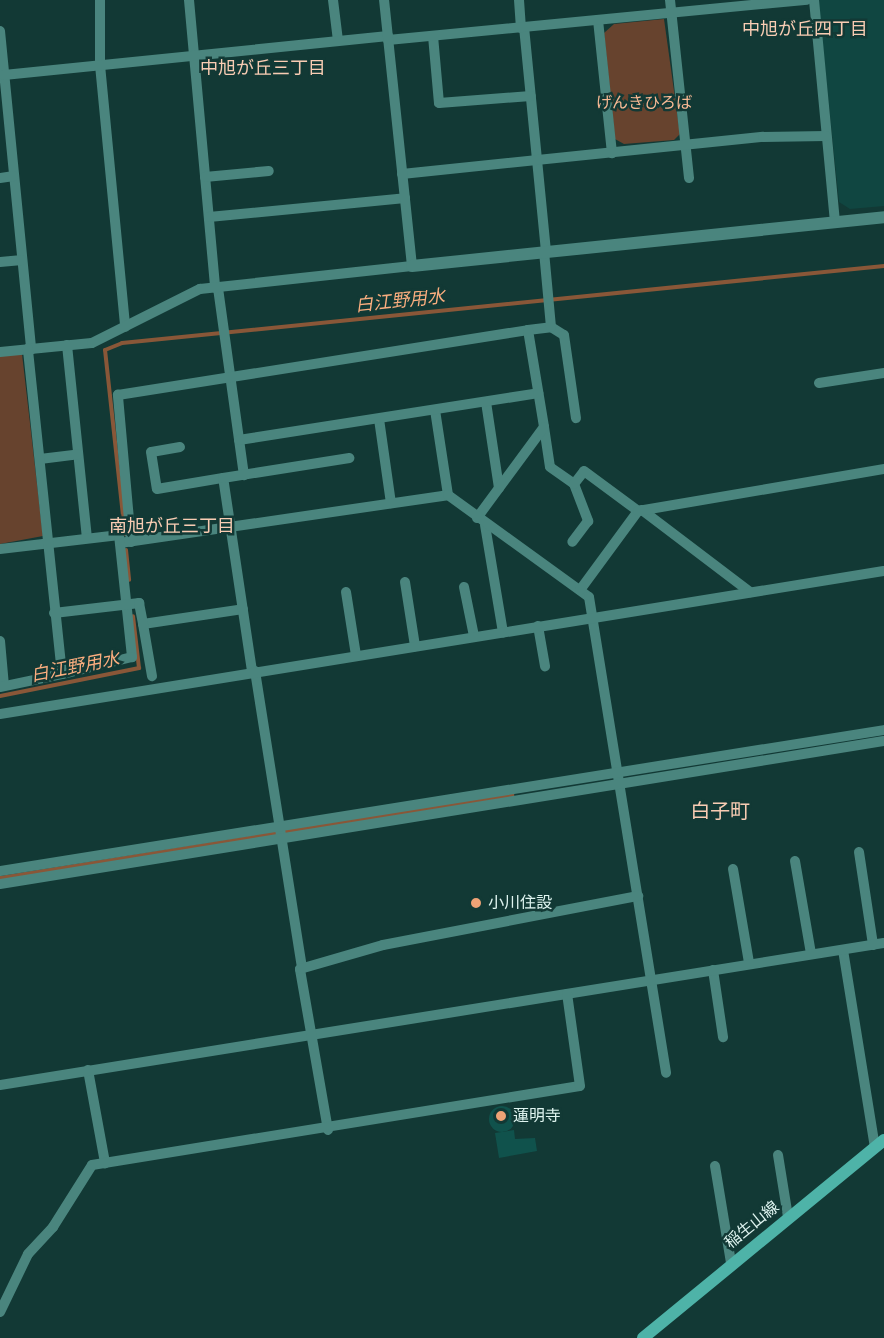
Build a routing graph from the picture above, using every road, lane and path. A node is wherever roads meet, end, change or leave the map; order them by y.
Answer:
1 (100, 0) edge
2 (189, 0) edge
3 (333, 0) edge
4 (384, 0) edge
5 (519, 0) edge
6 (670, 0) edge
7 (807, 0) edge
8 (814, 0) edge
9 (671, 13) junction
10 (598, 20) junction
11 (523, 28) junction
12 (0, 31) edge
13 (433, 36) junction
14 (388, 38) junction
15 (338, 41) junction
16 (195, 56) junction
17 (100, 65) junction
18 (3, 77) edge
19 (531, 96) junction
20 (826, 136) junction
21 (685, 147) junction
22 (612, 153) junction
23 (538, 163) junction
24 (269, 171) dead end
25 (402, 174) junction
26 (14, 176) junction
27 (0, 177) edge
28 (205, 177) junction
29 (689, 178) dead end
30 (405, 198) junction
31 (209, 217) junction
32 (884, 217) edge
33 (835, 222) junction
34 (545, 251) junction
35 (22, 260) junction
36 (0, 262) edge
37 (412, 266) junction
38 (217, 288) junction
39 (125, 327) junction
40 (551, 327) junction
41 (528, 330) junction
42 (67, 345) junction
43 (29, 349) junction
44 (0, 352) edge
45 (884, 373) edge
46 (230, 380) junction
47 (819, 383) dead end
48 (538, 393) junction
49 (486, 402) junction
50 (435, 410) junction
51 (576, 418) dead end
52 (379, 419) junction
53 (544, 427) junction
54 (238, 440) junction
55 (180, 447) dead end
56 (78, 454) junction
57 (348, 458) dead end
58 (40, 459) junction
59 (884, 469) edge
60 (244, 475) junction
61 (223, 478) junction
62 (574, 484) junction
63 (499, 488) junction
64 (448, 495) junction
65 (391, 503) junction
66 (640, 510) junction
67 (481, 522) junction
68 (230, 527) junction
69 (87, 538) junction
70 (572, 542) dead end
71 (125, 543) junction
72 (47, 544) junction
73 (0, 549) edge
74 (884, 571) edge
75 (405, 582) dead end
76 (464, 587) dead end
77 (580, 590) junction
78 (346, 592) dead end
79 (750, 592) junction
80 (125, 605) junction
81 (243, 609) junction
82 (54, 613) junction
83 (593, 617) junction
84 (143, 624) junction
85 (538, 626) junction
86 (503, 632) junction
87 (474, 636) junction
88 (0, 641) edge
89 (416, 646) junction
90 (356, 655) junction
91 (545, 666) dead end
92 (254, 671) junction
93 (62, 674) junction
94 (152, 676) dead end
95 (2, 686) edge
96 (0, 714) edge
97 (884, 730) edge
98 (884, 741) edge
99 (619, 772) junction
100 (621, 784) junction
101 (280, 834) junction
102 (859, 852) dead end
103 (795, 861) dead end
104 (733, 869) dead end
105 (0, 871) edge
106 (0, 884) edge
107 (638, 896) junction
108 (879, 944) edge
109 (843, 950) junction
110 (811, 954) junction
111 (749, 963) junction
112 (302, 968) junction
113 (713, 970) junction
114 (651, 980) junction
115 (567, 994) junction
116 (311, 1035) junction
117 (723, 1038) dead end
118 (88, 1070) junction
119 (666, 1073) dead end
120 (0, 1085) edge
121 (328, 1130) junction
122 (879, 1144) edge
123 (778, 1155) dead end
124 (105, 1163) junction
125 (715, 1166) dead end
126 (788, 1217) junction
127 (731, 1263) junction
128 (0, 1312) edge
129 (643, 1338) edge

1 - 17 street
2 - 16 street
3 - 15 street
4 - 14 street
5 - 11 street
6 - 9 street
7 - 9 street
8 - 20 street
9 - 10 street
9 - 21 street
10 - 11 street
10 - 22 street
11 - 13 street
11 - 19 street
12 - 18 street
13 - 14 street
13 - 19 street
14 - 15 street
14 - 25 street
15 - 16 street
16 - 17 street
16 - 28 street
17 - 18 street
17 - 39 street
18 - 26 street
19 - 23 street
20 - 21 street
20 - 33 street
21 - 22 street
21 - 29 street
22 - 23 street
23 - 25 street
23 - 34 street
24 - 28 street
25 - 30 street
26 - 27 street
26 - 35 street
28 - 31 street
30 - 31 street
30 - 37 street
31 - 38 street
32 - 33 street
33 - 34 street
34 - 37 street
34 - 40 street
35 - 36 street
35 - 43 street
37 - 38 street
38 - 39 street
38 - 46 street
39 - 42 street
40 - 41 street
40 - 51 street
41 - 46 street
41 - 48 street
42 - 43 street
42 - 56 street
43 - 44 street
43 - 58 street
45 - 47 street
46 - 54 street
46 - 71 street
48 - 49 street
48 - 53 street
49 - 50 street
49 - 63 street
50 - 52 street
50 - 64 street
52 - 54 street
52 - 65 street
53 - 62 street
53 - 63 street
54 - 60 street
55 - 61 street
56 - 58 street
56 - 69 street
57 - 60 street
58 - 72 street
59 - 66 street
60 - 61 street
61 - 68 street
62 - 66 street
62 - 70 street
63 - 67 street
64 - 65 street
64 - 67 street
65 - 68 street
66 - 77 street
66 - 79 street
67 - 77 street
67 - 86 street
68 - 71 street
68 - 81 street
69 - 71 street
69 - 72 street
71 - 80 street
72 - 73 street
72 - 82 street
74 - 79 street
75 - 89 street
76 - 87 street
77 - 83 street
78 - 90 street
79 - 83 street
80 - 82 street
80 - 84 street
80 - 93 street
81 - 84 street
81 - 92 street
82 - 93 street
83 - 85 street
83 - 99 street
84 - 94 street
85 - 86 street
85 - 91 street
86 - 87 street
87 - 89 street
88 - 95 street
89 - 90 street
90 - 92 street
92 - 96 street
92 - 101 street
93 - 95 street
97 - 99 street
98 - 100 street
99 - 100 street
99 - 101 street
100 - 101 street
100 - 107 street
101 - 105 street
101 - 106 street
101 - 112 street
102 - 108 street
103 - 110 street
104 - 111 street
107 - 112 street
107 - 114 street
108 - 109 street
109 - 110 street
109 - 122 street
110 - 111 street
111 - 113 street
112 - 116 street
113 - 114 street
113 - 117 street
114 - 115 street
114 - 119 street
115 - 116 street
115 - 121 street
116 - 118 street
116 - 121 street
118 - 120 street
118 - 124 street
121 - 124 street
122 - 126 main road, 稲生山線
123 - 126 street
124 - 128 street
125 - 127 street
126 - 127 main road, 稲生山線
127 - 129 main road, 稲生山線

